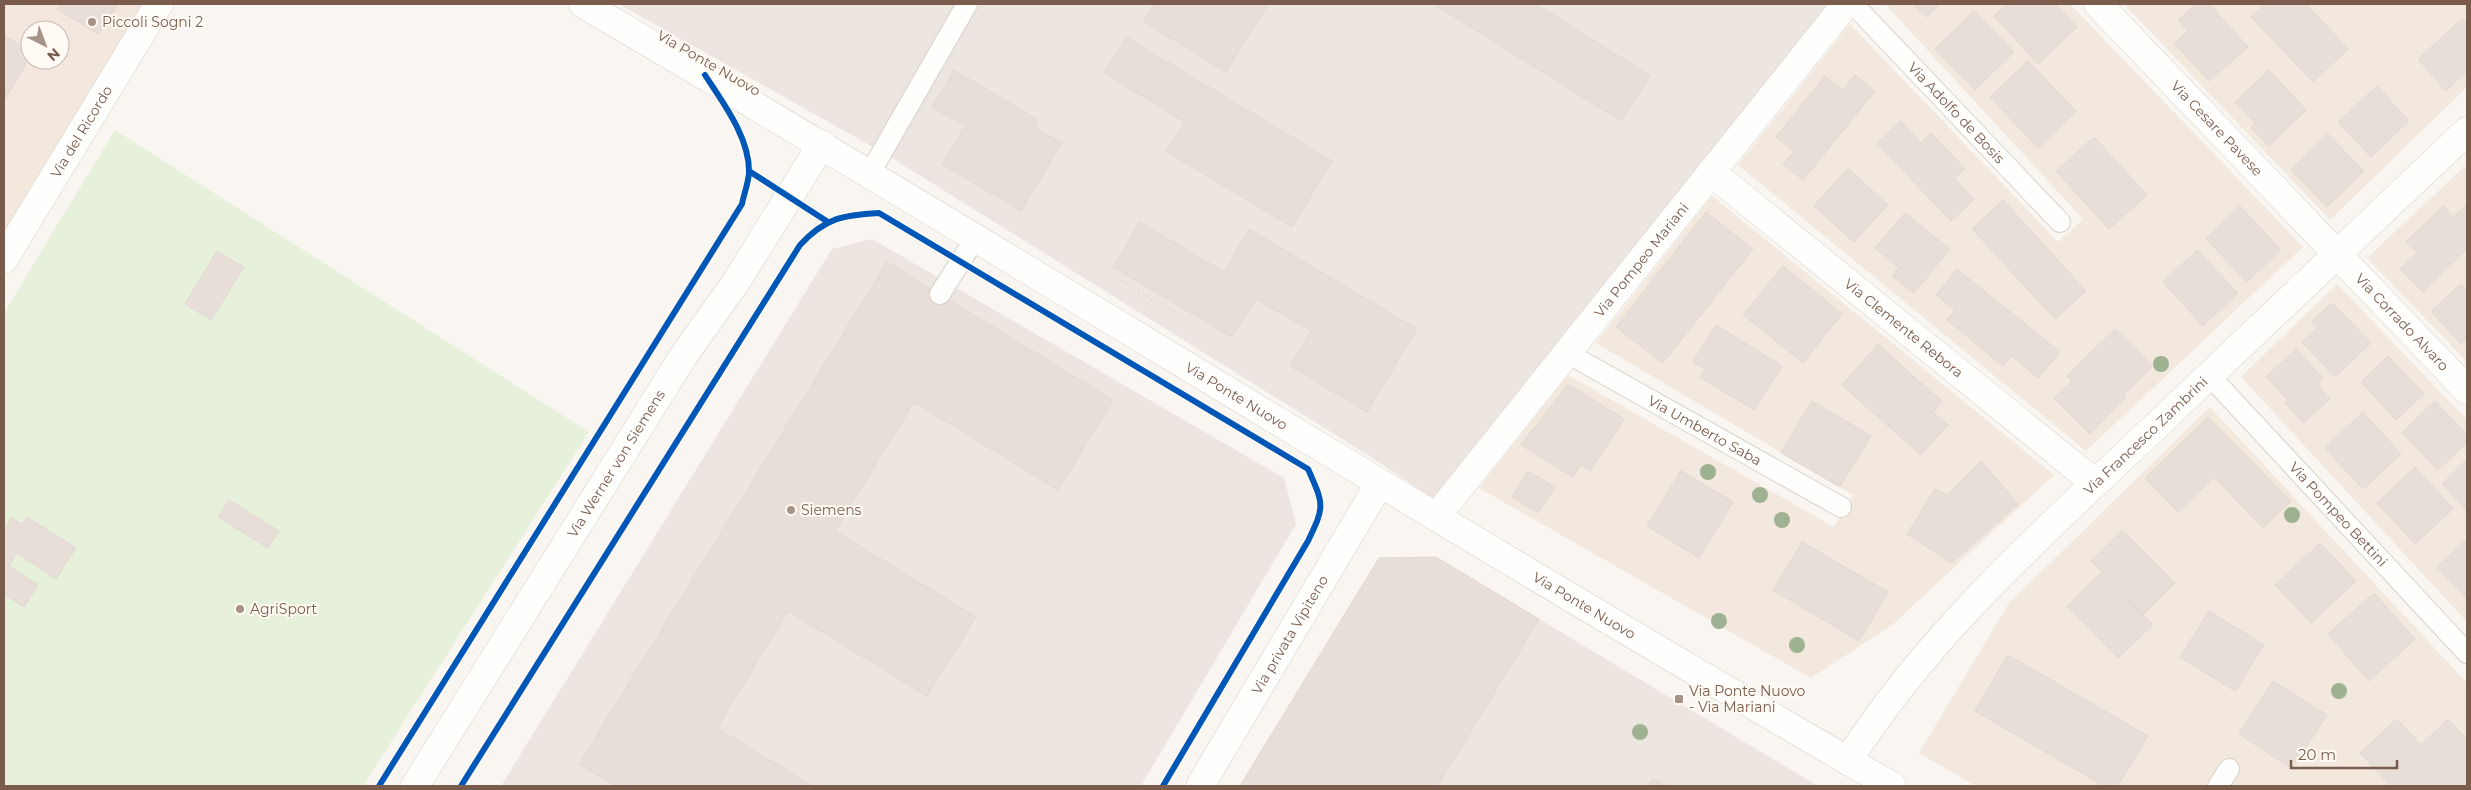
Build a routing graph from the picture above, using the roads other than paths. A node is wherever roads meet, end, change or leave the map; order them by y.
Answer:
1 (159, 4) edge
2 (583, 4) edge
3 (967, 4) edge
4 (1846, 4) edge
5 (1853, 4) edge
6 (2098, 4) edge
7 (2466, 135) edge
8 (822, 144) junction
9 (1711, 172) junction
10 (870, 173) junction
11 (2060, 222) dead end
12 (976, 237) junction
13 (2336, 255) junction
14 (4, 259) edge
15 (940, 294) dead end
16 (1567, 353) junction
17 (2209, 375) junction
18 (2467, 390) edge
19 (1380, 483) junction
20 (2095, 484) junction
21 (1841, 507) dead end
22 (1436, 517) junction
23 (2467, 653) edge
24 (1848, 761) junction
25 (2229, 769) dead end
26 (415, 786) edge
27 (1200, 786) edge
28 (1892, 786) edge
29 (2218, 786) edge

1 - 14 street, Via del Ricordo
2 - 8 street, Via Ponte Nuovo
3 - 10 lane
4 - 9 street, Via Pompeo Mariani
5 - 11 lane, Via Adolfo de Bosis
6 - 13 street, Via Cesare Pavese
7 - 13 street, Via Francesco Zambrini
8 - 10 street, Via Ponte Nuovo
8 - 26 street, Via Werner von Siemens
9 - 16 street, Via Pompeo Mariani
9 - 20 street, Via Clemente Rebora
10 - 12 street, Via Ponte Nuovo
12 - 15 lane
12 - 19 street, Via Ponte Nuovo
13 - 17 street, Via Francesco Zambrini
13 - 18 street, Via Corrado Alvaro
16 - 21 lane, Via Umberto Saba
16 - 22 street, Via Pompeo Mariani
17 - 20 street, Via Francesco Zambrini
17 - 23 lane, Via Pompeo Bettini
19 - 22 street, Via Ponte Nuovo
19 - 27 street, Via privata Vipiteno
20 - 24 street, Via Francesco Zambrini
22 - 24 street, Via Ponte Nuovo
24 - 28 street, Via Ponte Nuovo
25 - 29 lane

